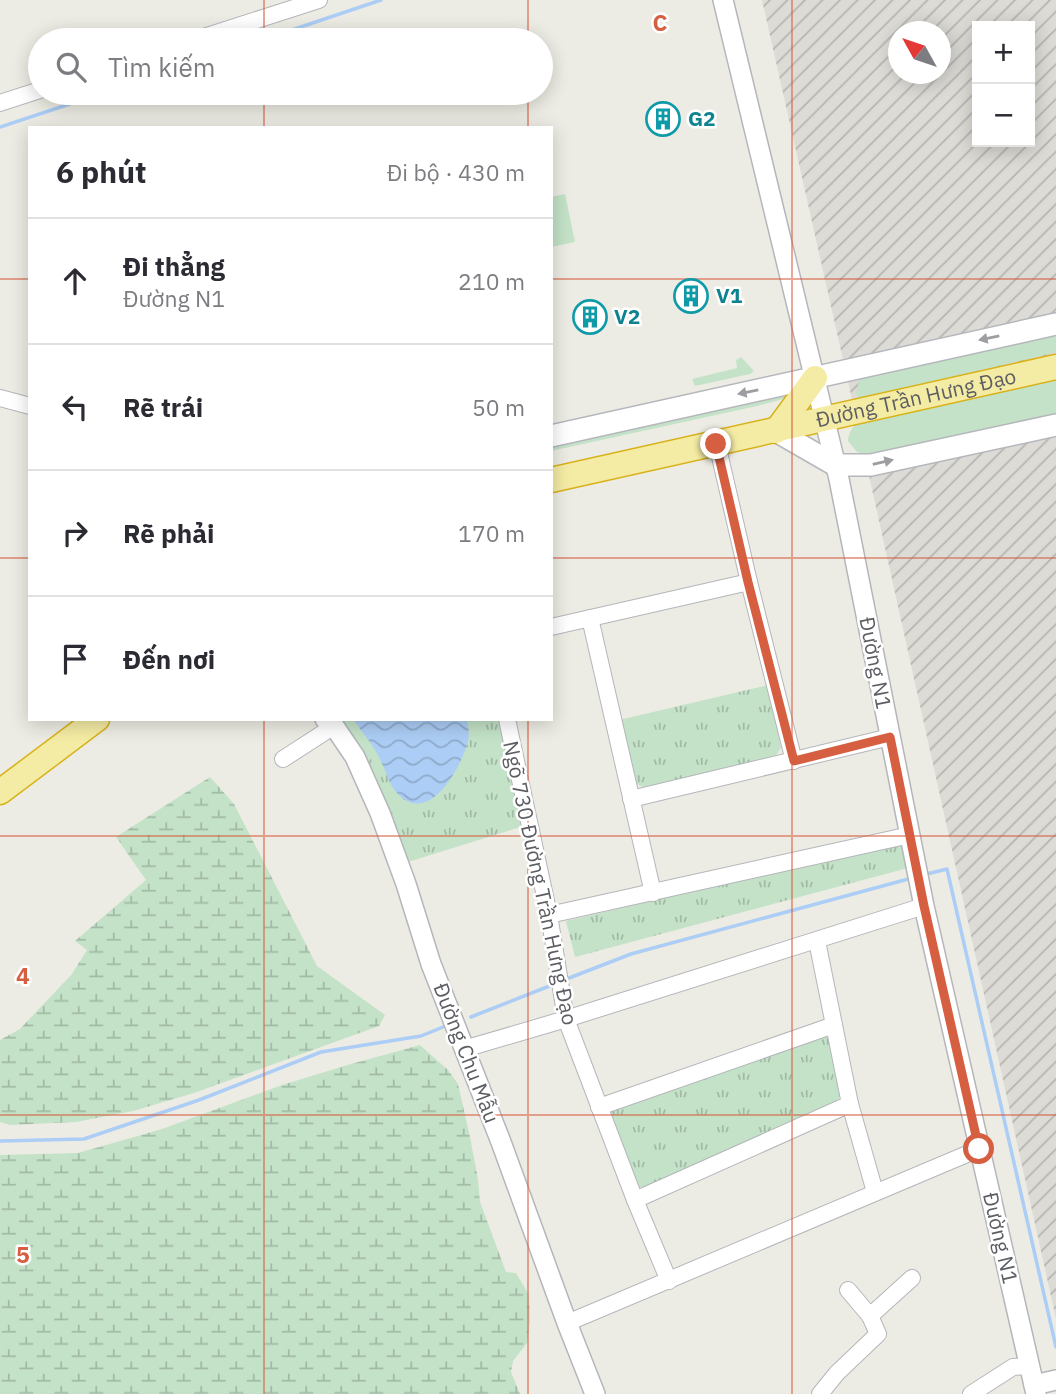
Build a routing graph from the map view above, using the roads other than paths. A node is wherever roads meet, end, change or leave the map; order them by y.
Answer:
1 (319, 0) edge
2 (723, 0) edge
3 (232, 28) edge
4 (28, 94) edge
5 (0, 103) edge
6 (1056, 324) edge
7 (1056, 367) edge
8 (815, 378) junction
9 (0, 398) edge
10 (28, 405) edge
11 (825, 419) junction
12 (1056, 425) edge
13 (776, 431) junction
14 (553, 436) edge
15 (716, 444) junction
16 (835, 465) junction
17 (553, 480) edge
18 (748, 582) junction
19 (590, 618) junction
20 (553, 627) edge
21 (94, 721) edge
22 (507, 721) edge
23 (330, 723) edge
24 (890, 737) junction
25 (283, 759) dead end
26 (794, 761) junction
27 (0, 792) edge
28 (631, 799) junction
29 (910, 835) junction
30 (653, 893) junction
31 (924, 906) junction
32 (549, 915) junction
33 (817, 941) junction
34 (565, 1013) junction
35 (834, 1025) junction
36 (464, 1049) junction
37 (850, 1104) junction
38 (599, 1107) junction
39 (979, 1149) junction
40 (875, 1192) junction
41 (635, 1200) junction
42 (912, 1278) dead end
43 (669, 1281) junction
44 (848, 1290) dead end
45 (870, 1316) junction
46 (566, 1324) junction
47 (1056, 1380) edge
48 (1034, 1381) edge
49 (595, 1394) edge
50 (820, 1394) edge
51 (971, 1394) edge

1 - 3 street
2 - 8 street, Đường N1
4 - 5 street
6 -> 8 main road, Đường Trần Hưng Đạo
7 - 11 highway, Đường Trần Hưng Đạo
8 - 11 street, Đường N1
8 - 13 highway
8 -> 14 main road, Đường Trần Hưng Đạo
9 - 10 street
11 - 13 highway, Đường Trần Hưng Đạo
11 - 16 street, Đường N1
16 -> 12 main road, Đường Trần Hưng Đạo
13 - 15 highway, Đường Trần Hưng Đạo
13 - 16 main road, Đường Trần Hưng Đạo
15 - 17 highway, Đường Trần Hưng Đạo
15 - 18 street
16 - 24 street, Đường N1
18 - 19 street
18 - 26 street
19 - 20 street
19 - 28 street
21 - 27 highway
22 - 32 street, Ngõ 730 Đường Trần Hưng Đạo
23 - 25 street
23 - 36 street, Đường Chu Mẫu
24 - 26 street
24 - 29 street, Đường N1
26 - 28 street
28 - 30 street
29 - 30 street
29 - 31 street, Đường N1
30 - 32 street
31 - 33 street
31 - 39 street, Đường N1
32 - 34 street, Ngõ 730 Đường Trần Hưng Đạo
33 - 34 street
33 - 35 street
34 - 36 street
34 - 38 street, Ngõ 730 Đường Trần Hưng Đạo
35 - 37 street
35 - 38 street
36 - 46 street, Đường Chu Mẫu
37 - 40 street
37 - 41 street
38 - 41 street, Ngõ 730 Đường Trần Hưng Đạo
39 - 40 street
39 - 48 street, Đường N1
40 - 43 street
41 - 43 street, Ngõ 730 Đường Trần Hưng Đạo
42 - 45 street
43 - 46 street
44 - 45 street
45 - 50 street
46 - 49 street, Đường Chu Mẫu
47 - 48 street
48 - 51 street

